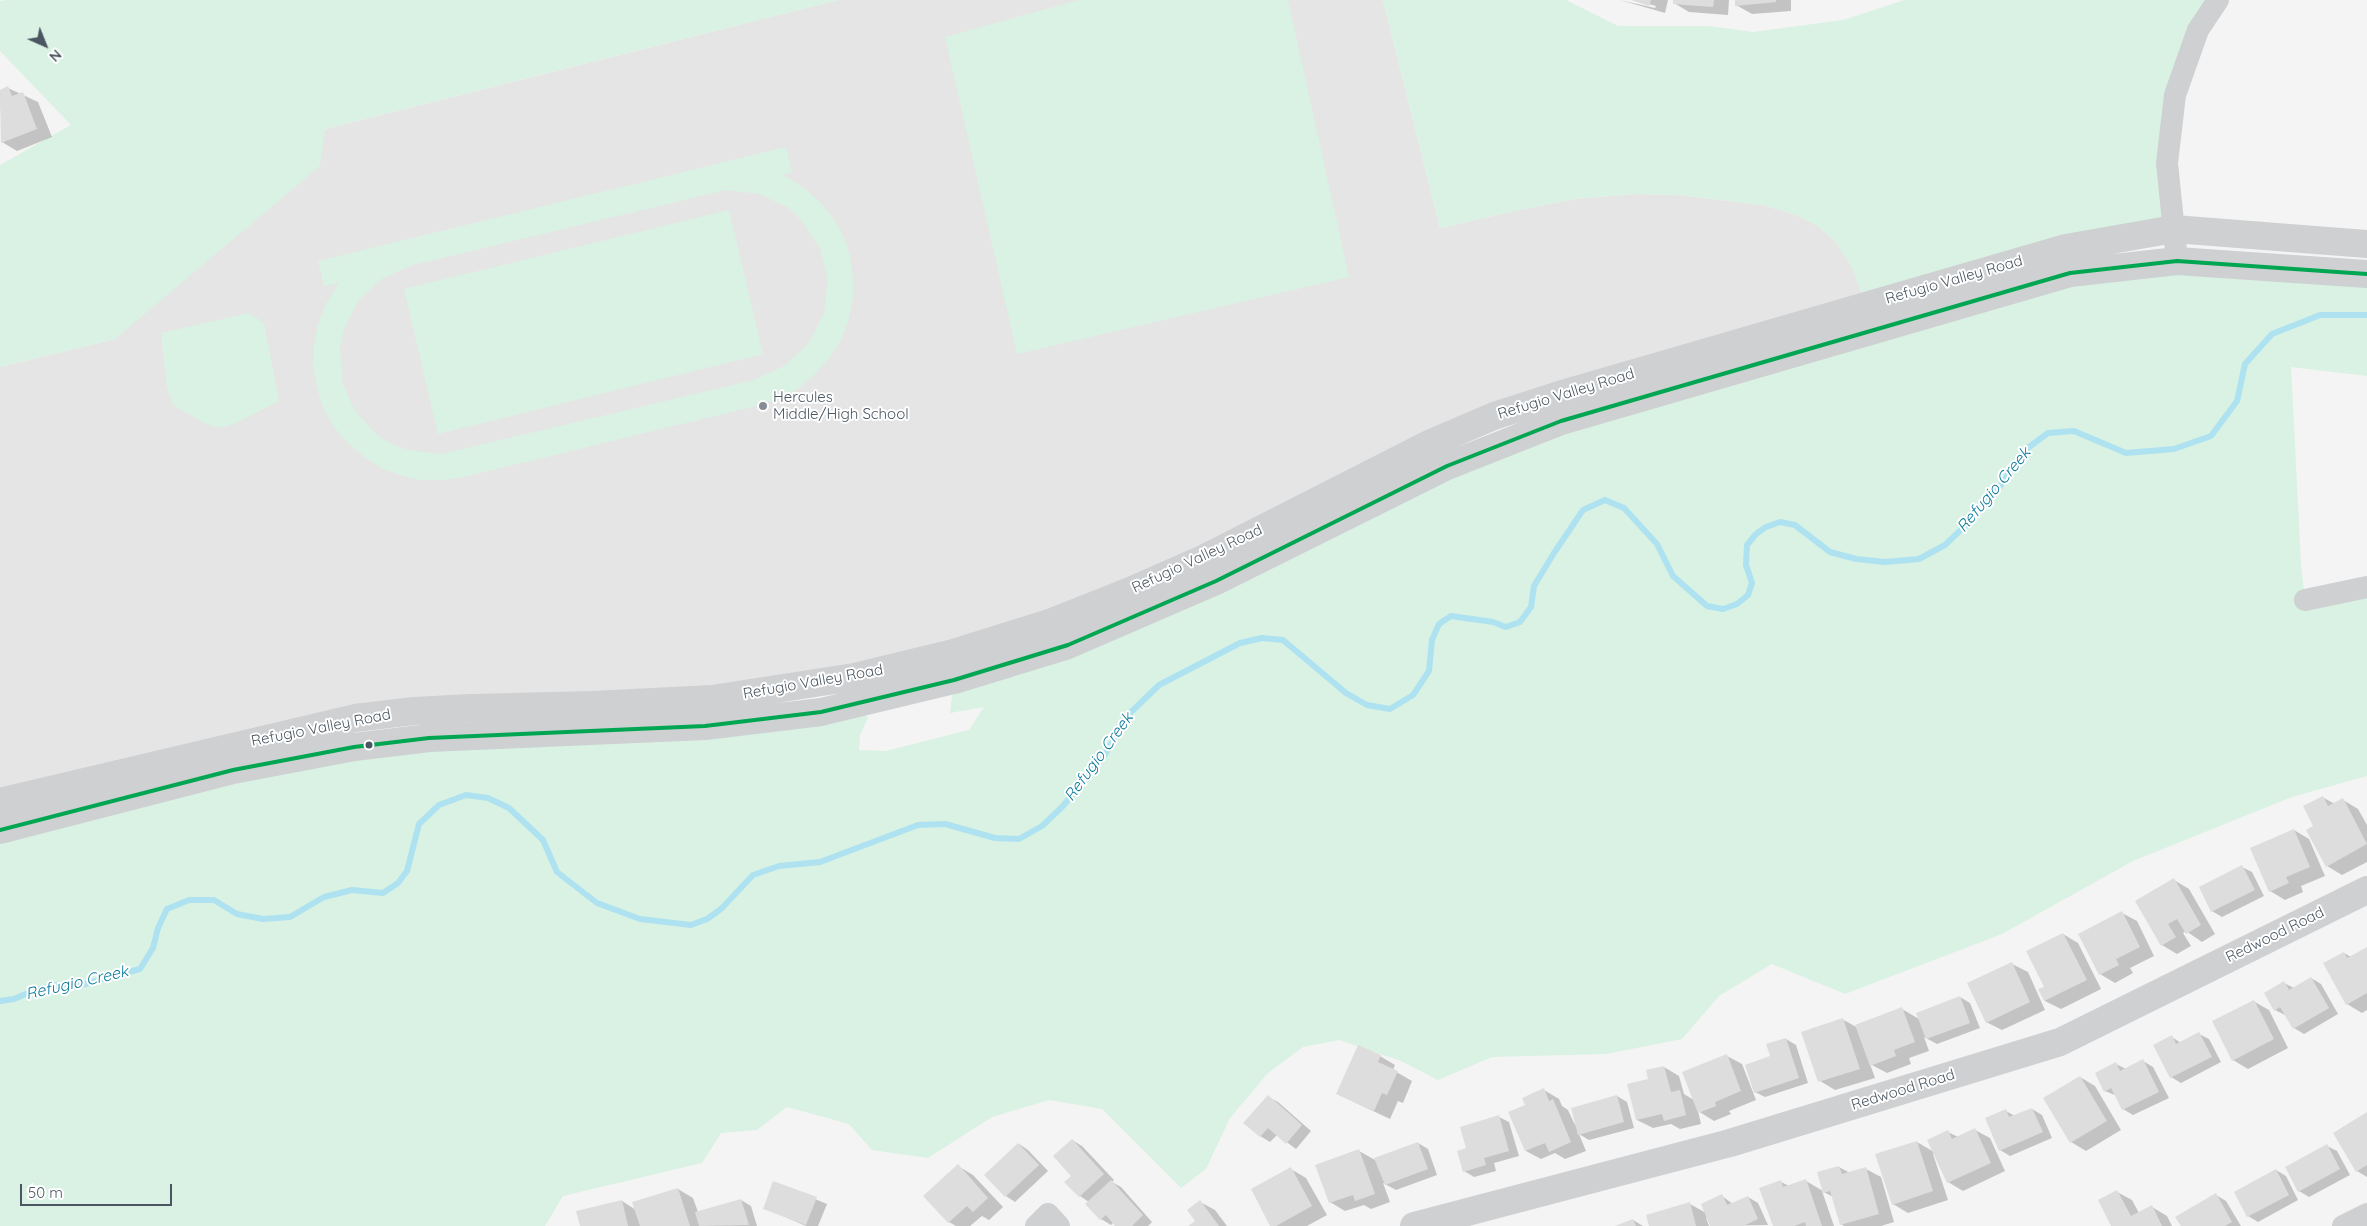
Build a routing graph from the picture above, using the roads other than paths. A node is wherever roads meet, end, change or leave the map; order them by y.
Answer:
1 (2218, 0) edge
2 (2174, 229) junction
3 (2367, 244) edge
4 (2177, 262) junction
5 (2367, 274) edge
6 (2367, 587) edge
7 (2305, 600) dead end
8 (0, 802) edge
9 (0, 830) edge
10 (2367, 890) edge
11 (2367, 1214) edge
12 (1036, 1226) edge
13 (1059, 1226) edge
14 (1416, 1226) edge
15 (2343, 1226) edge

1 - 2 street
2 - 3 street, Refugio Valley Road
2 - 4 street
2 - 8 street, Refugio Valley Road
4 - 5 street, Refugio Valley Road
4 - 9 street, Refugio Valley Road
6 - 7 street
10 - 14 street, Redwood Road
11 - 15 street
12 - 13 street

